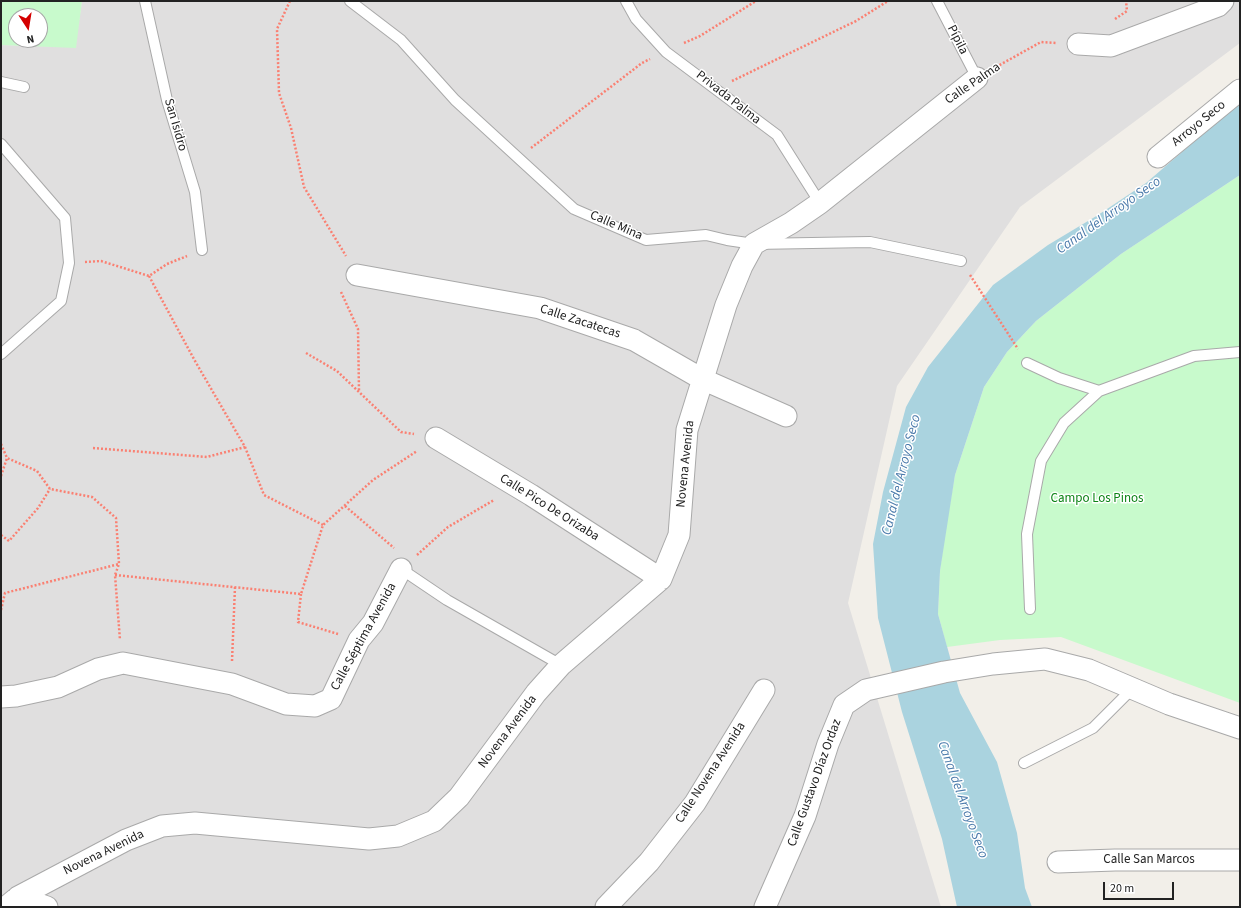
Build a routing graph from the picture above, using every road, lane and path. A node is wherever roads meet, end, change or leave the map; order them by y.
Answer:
1 (145, 1) edge
2 (290, 1) edge
3 (350, 1) edge
4 (626, 1) edge
5 (756, 1) edge
6 (888, 1) edge
7 (937, 1) edge
8 (1223, 1) edge
9 (1078, 44) joint
10 (666, 52) junction
11 (977, 78) junction
12 (1, 82) edge
13 (24, 87) dead end
14 (716, 88) junction
15 (1240, 90) edge
16 (1, 144) edge
17 (1158, 157) dead end
18 (518, 158) junction
19 (820, 203) junction
20 (754, 244) junction
21 (202, 250) joint
22 (961, 261) joint
23 (69, 263) junction
24 (355, 272) junction
25 (149, 276) junction
26 (1240, 352) edge
27 (306, 353) dead end
28 (1, 354) edge
29 (1027, 363) joint
30 (702, 379) junction
31 (1100, 391) junction
32 (359, 392) junction
33 (786, 416) dead end
34 (436, 438) junction
35 (1, 444) edge
36 (245, 447) junction
37 (93, 448) dead end
38 (7, 458) junction
39 (1, 476) edge
40 (517, 486) junction
41 (50, 489) junction
42 (345, 506) junction
43 (323, 525) junction
44 (1, 535) edge
45 (119, 564) junction
46 (405, 565) junction
47 (115, 575) junction
48 (661, 579) junction
49 (235, 587) junction
50 (301, 594) junction
51 (1030, 609) dead end
52 (1, 610) edge
53 (359, 640) junction
54 (122, 663) junction
55 (561, 666) junction
56 (232, 684) junction
57 (1133, 688) junction
58 (764, 690) dead end
59 (1, 697) edge
60 (1240, 728) edge
61 (1024, 763) dead end
62 (1240, 860) edge
63 (1058, 862) dead end
64 (12, 902) edge
65 (46, 907) edge
66 (606, 907) edge
67 (765, 907) edge

1 - 21 lane, San Isidro
2 - 24 path
3 - 18 lane, Calle Mina
4 - 10 lane, Privada Palma
5 - 10 path
6 - 14 path
7 - 11 lane, Pípila
8 - 9 street
9 - 11 path, Calle Palma
10 - 14 lane, Privada Palma
10 - 18 path
11 - 19 street, Calle Palma
12 - 13 lane
14 - 19 lane, Privada Palma
15 - 17 street, Arroyo Seco
16 - 23 lane
18 - 20 lane, Calle Mina
19 - 20 street, Calle Palma
20 - 22 lane, Calle Mina
20 - 30 street, Novena Avenida
21 - 25 path
22 - 29 path
23 - 25 path
23 - 28 lane
24 - 30 street, Calle Zacatecas
24 - 32 path
25 - 36 path
26 - 31 lane
27 - 32 path
29 - 31 lane
30 - 33 street, Calle Zacatecas
30 - 48 street, Novena Avenida
31 - 51 lane
32 - 34 path
34 - 40 street, Calle Pico De Orizaba
34 - 42 path
35 - 38 path
36 - 37 path
36 - 43 path
38 - 39 path
38 - 41 path
40 - 46 path
40 - 48 street, Calle Pico De Orizaba
41 - 44 path
41 - 45 path
42 - 43 path
42 - 46 path
43 - 50 path
45 - 47 path
45 - 52 path
46 - 53 street, Calle Séptima Avenida
46 - 55 lane
47 - 49 path
47 - 54 path
48 - 55 street, Novena Avenida
49 - 50 path
49 - 56 path
50 - 53 path
53 - 56 street, Calle Séptima Avenida
54 - 56 street, Calle Séptima Avenida
54 - 59 street, Calle Séptima Avenida
55 - 64 street, Novena Avenida
57 - 60 street
57 - 61 lane
57 - 67 street, Calle Gustavo Díaz Ordaz
58 - 66 street, Calle Novena Avenida
62 - 63 street, Calle San Marcos
64 - 65 street

